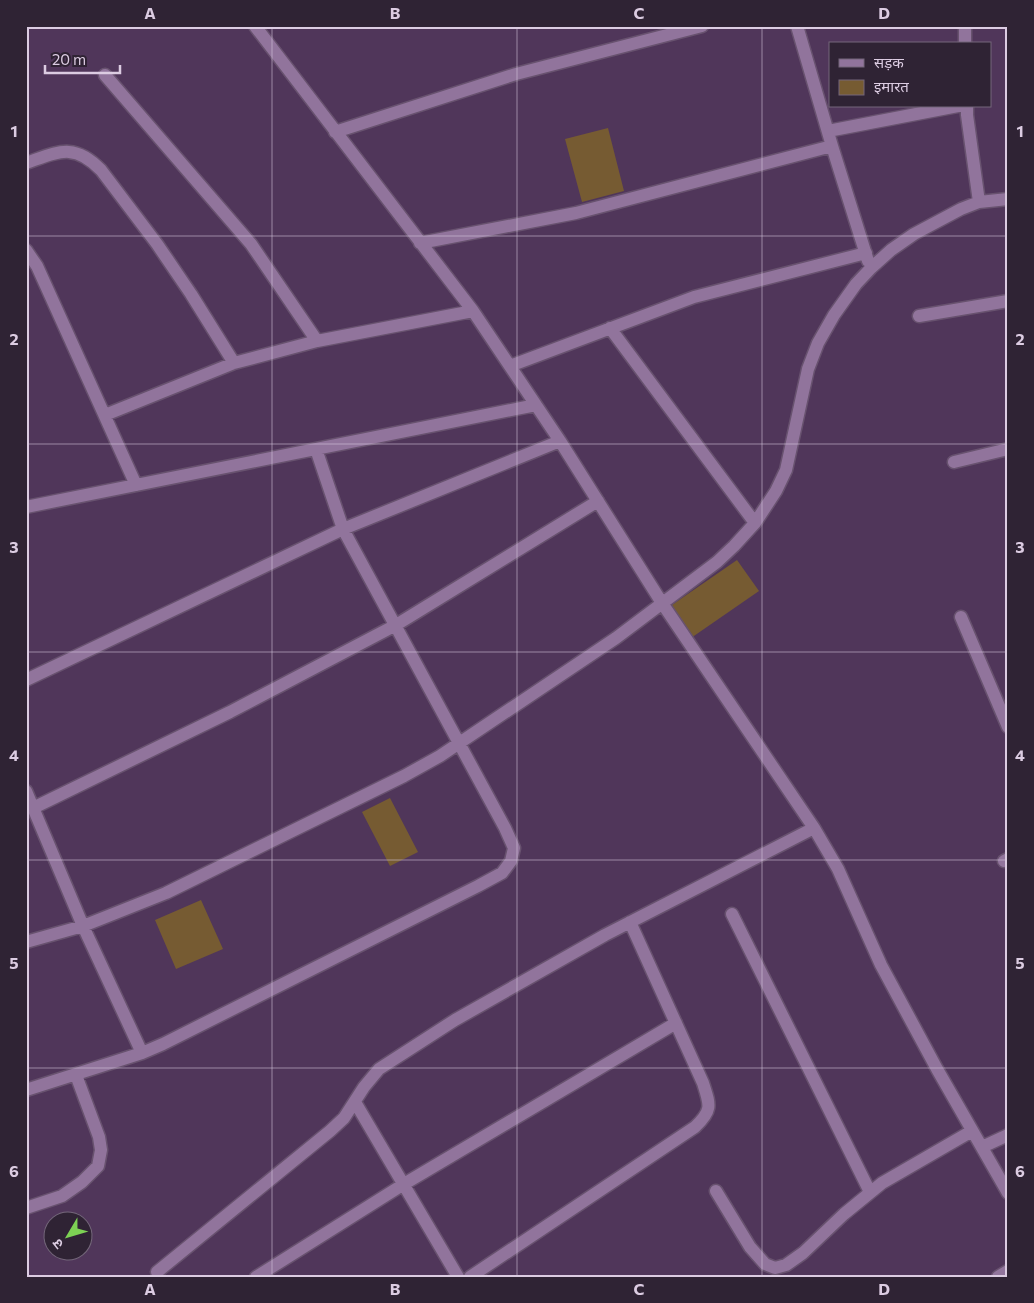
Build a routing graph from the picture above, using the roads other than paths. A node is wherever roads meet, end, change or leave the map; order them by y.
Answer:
1 (255, 26) edge
2 (702, 26) edge
3 (797, 26) edge
4 (965, 26) edge
5 (965, 42) edge
6 (105, 75) dead end
7 (948, 108) edge
8 (967, 108) edge
9 (828, 131) junction
10 (336, 132) junction
11 (832, 146) junction
12 (26, 164) edge
13 (1008, 199) edge
14 (979, 202) junction
15 (420, 243) junction
16 (26, 250) edge
17 (866, 253) junction
18 (870, 268) junction
19 (1008, 300) edge
20 (472, 311) junction
21 (919, 316) dead end
22 (610, 328) junction
23 (317, 341) junction
24 (234, 363) junction
25 (510, 366) junction
26 (536, 405) junction
27 (105, 416) junction
28 (560, 440) junction
29 (316, 449) junction
30 (1008, 449) edge
31 (954, 462) dead end
32 (136, 485) junction
33 (598, 501) junction
34 (26, 507) edge
35 (756, 523) junction
36 (343, 529) junction
37 (662, 603) junction
38 (961, 617) dead end
39 (396, 625) junction
40 (26, 680) edge
41 (1008, 726) edge
42 (460, 743) junction
43 (26, 791) edge
44 (33, 808) junction
45 (814, 828) junction
46 (732, 914) dead end
47 (630, 922) junction
48 (83, 926) junction
49 (26, 942) edge
50 (676, 1023) junction
51 (142, 1053) junction
52 (76, 1075) junction
53 (26, 1090) edge
54 (355, 1102) junction
55 (972, 1131) junction
56 (1008, 1135) edge
57 (982, 1148) junction
58 (404, 1184) junction
59 (716, 1191) dead end
60 (870, 1192) junction
61 (1008, 1193) edge
62 (26, 1208) edge
63 (1008, 1271) edge
64 (157, 1272) dead end
65 (256, 1277) edge
66 (458, 1277) edge
67 (470, 1277) edge
68 (998, 1277) edge

1 - 10 street
2 - 10 street
3 - 9 street
4 - 5 street
6 - 23 street
7 - 9 street
8 - 14 street
9 - 11 street
10 - 15 street
11 - 15 street
11 - 17 street
12 - 24 street
13 - 14 street
14 - 18 street
15 - 20 street
16 - 27 street
17 - 18 street
17 - 22 street
18 - 35 street
19 - 21 street
20 - 23 street
20 - 25 street
22 - 25 street
22 - 35 street
23 - 24 street
24 - 27 street
25 - 26 street
26 - 28 street
26 - 29 street
27 - 32 street
28 - 33 street
28 - 36 street
29 - 32 street
29 - 36 street
30 - 31 street
32 - 34 street
33 - 37 street
33 - 39 street
35 - 37 street
36 - 39 street
36 - 40 street
37 - 42 street
37 - 45 street
38 - 41 street
39 - 42 street
39 - 44 street
42 - 48 street
42 - 51 street
43 - 44 street
44 - 48 street
45 - 47 street
45 - 55 street
46 - 60 street
47 - 50 street
47 - 54 street
48 - 49 street
48 - 51 street
50 - 58 street
50 - 67 street
51 - 52 street
52 - 53 street
52 - 62 street
54 - 58 street
54 - 64 street
55 - 57 street
55 - 60 street
56 - 57 street
57 - 61 street
58 - 65 street
58 - 66 street
59 - 60 street
63 - 68 street

